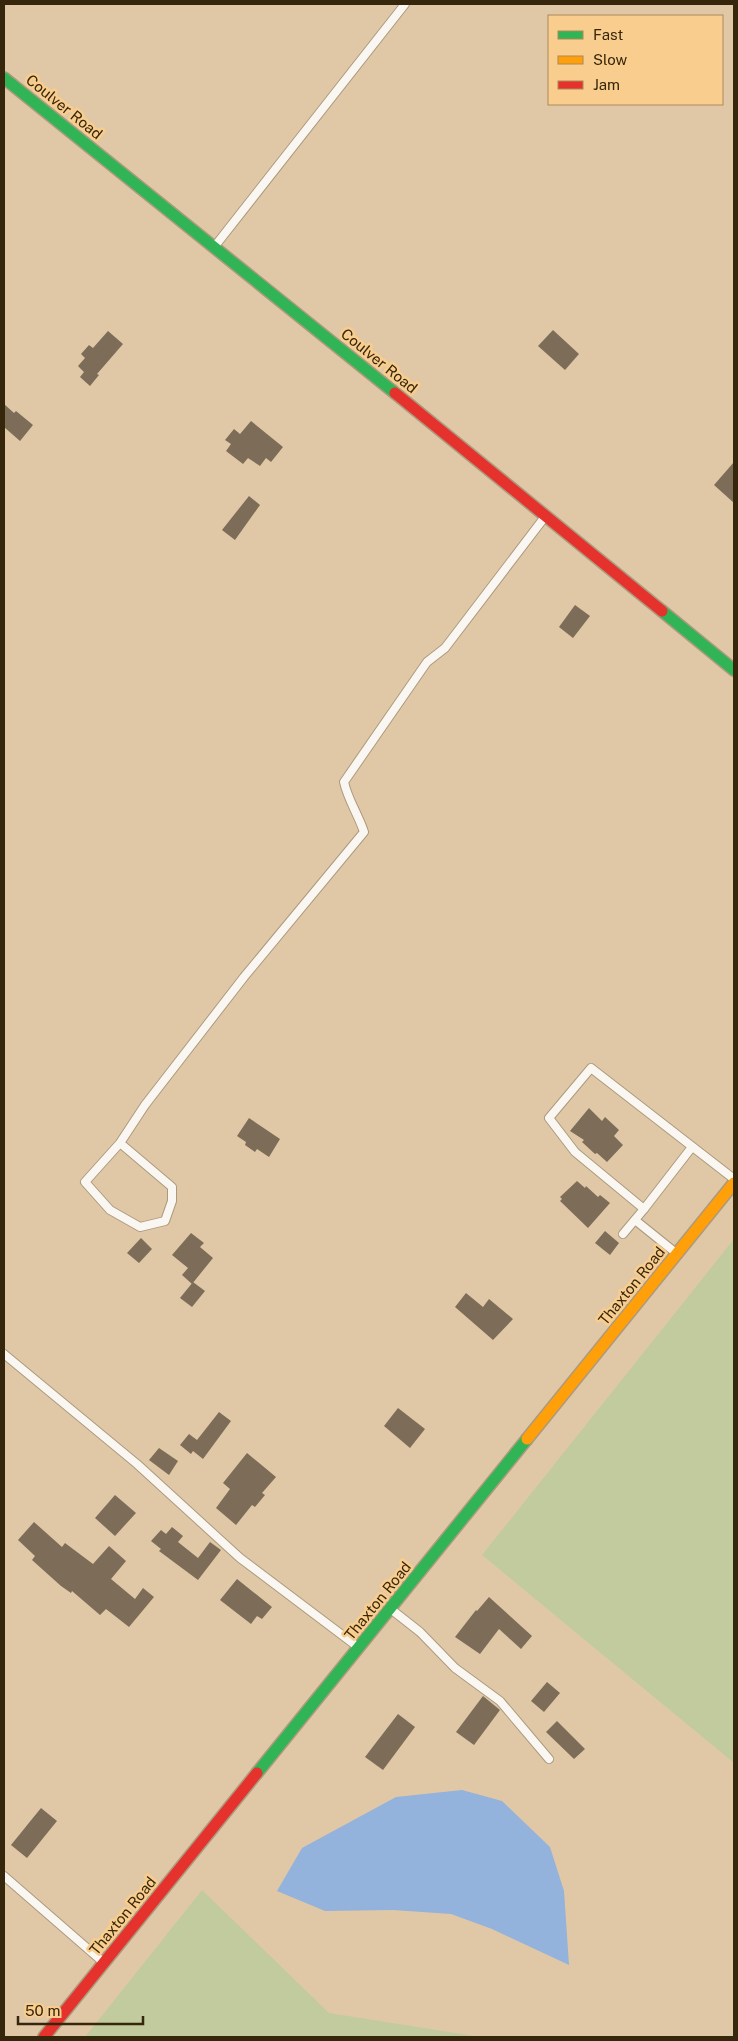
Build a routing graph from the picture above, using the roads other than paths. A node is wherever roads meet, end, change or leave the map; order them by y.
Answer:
1 (405, 4) edge
2 (4, 78) edge
3 (214, 247) junction
4 (545, 517) junction
5 (734, 670) edge
6 (120, 1143) junction
7 (692, 1147) junction
8 (734, 1181) edge
9 (644, 1209) junction
10 (634, 1220) junction
11 (623, 1234) dead end
12 (677, 1254) junction
13 (4, 1354) edge
14 (391, 1609) junction
15 (360, 1648) junction
16 (549, 1759) dead end
17 (4, 1876) edge
18 (104, 1963) junction
19 (44, 2037) edge

1 - 3 lane
2 - 3 street, Coulver Road
3 - 4 street, Coulver Road
4 - 5 street, Coulver Road
4 - 6 lane
6 - 6 lane
7 - 8 lane
7 - 9 lane
7 - 9 lane
8 - 12 street, Thaxton Road
9 - 10 lane
10 - 11 lane
10 - 12 lane
12 - 14 street, Thaxton Road
13 - 15 lane
14 - 15 street, Thaxton Road
14 - 16 lane
15 - 18 street, Thaxton Road
17 - 18 lane
18 - 19 street, Thaxton Road

